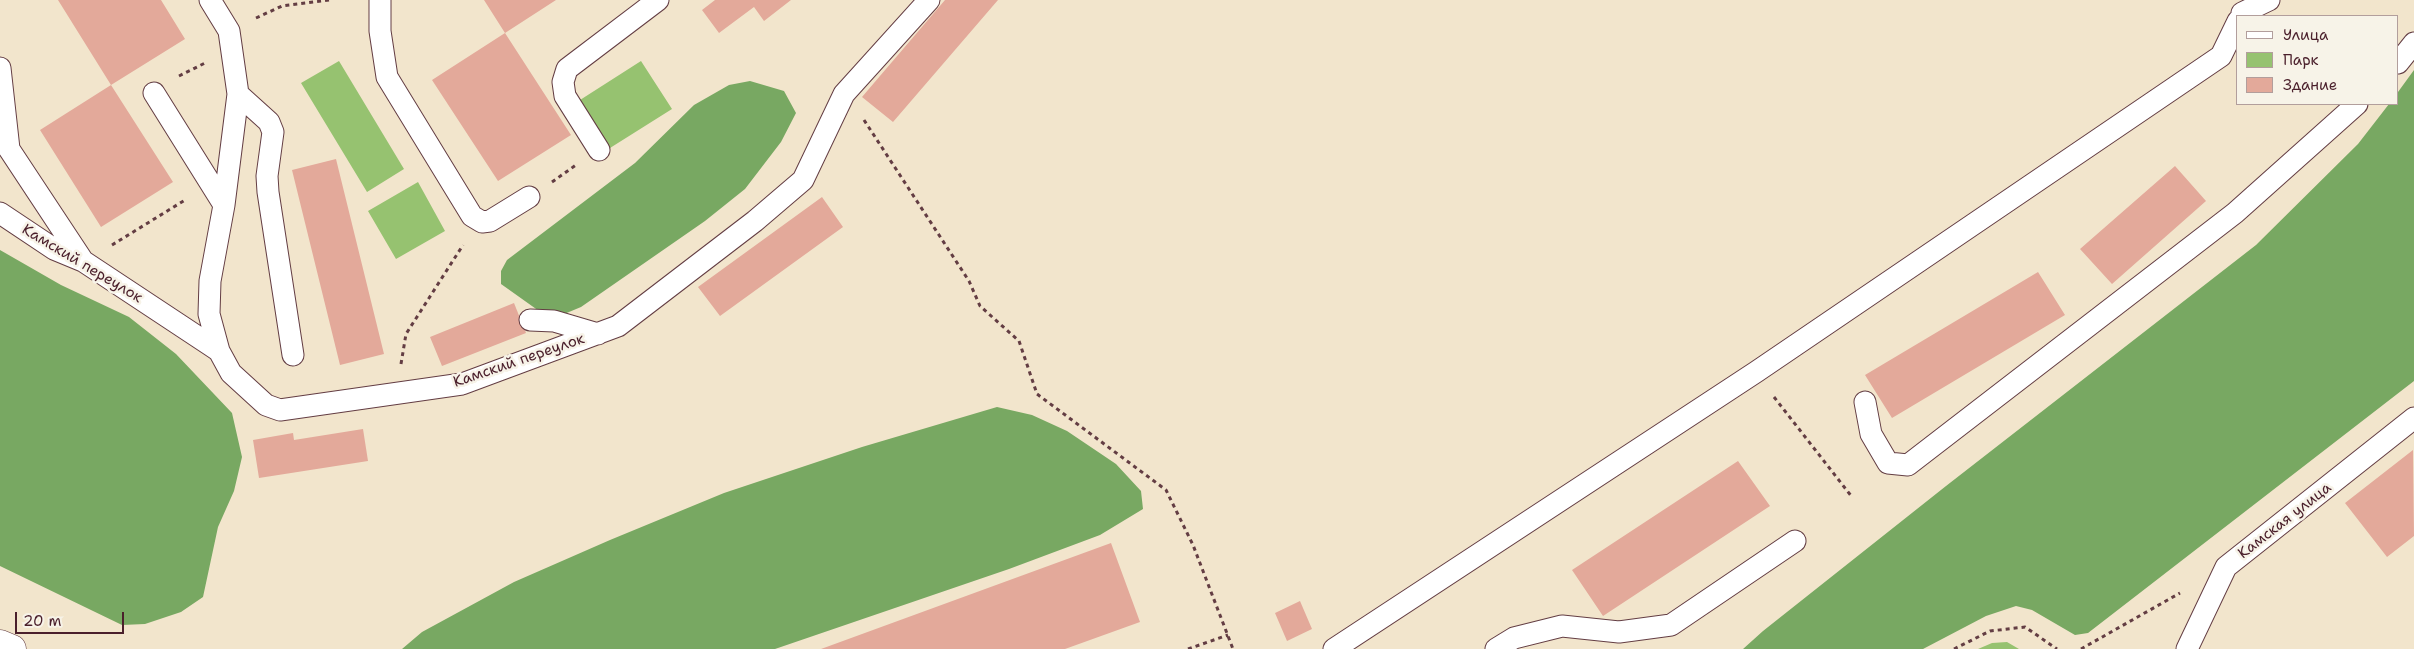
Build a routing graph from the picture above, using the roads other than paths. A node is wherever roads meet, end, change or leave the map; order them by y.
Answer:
1 (210, 0) edge
2 (380, 0) edge
3 (658, 0) edge
4 (929, 0) edge
5 (2269, 0) edge
6 (2238, 12) edge
7 (2236, 17) edge
8 (2414, 43) edge
9 (2399, 62) edge
10 (0, 68) edge
11 (154, 93) dead end
12 (238, 94) junction
13 (2355, 105) edge
14 (4, 144) edge
15 (599, 150) road end
16 (530, 197) road end
17 (224, 205) junction
18 (0, 213) edge
19 (83, 261) junction
20 (530, 320) dead end
21 (598, 334) junction
22 (219, 351) junction
23 (293, 355) dead end
24 (1865, 402) dead end
25 (2414, 418) edge
26 (1795, 541) dead end
27 (0, 644) edge
28 (12, 649) edge
29 (1334, 649) edge
30 (1496, 649) edge
31 (2187, 649) edge

1 - 12 lane
2 - 16 lane
3 - 15 lane
4 - 21 lane, Камский переулок
5 - 6 lane
7 - 29 lane
8 - 9 lane
10 - 14 lane
11 - 17 lane
12 - 17 lane
12 - 23 lane
13 - 24 lane
14 - 19 lane
17 - 22 lane
18 - 19 lane, Камский переулок
19 - 22 lane, Камский переулок
20 - 21 lane
21 - 22 lane, Камский переулок
25 - 31 lane, Камская улица
26 - 30 lane
27 - 28 main road

